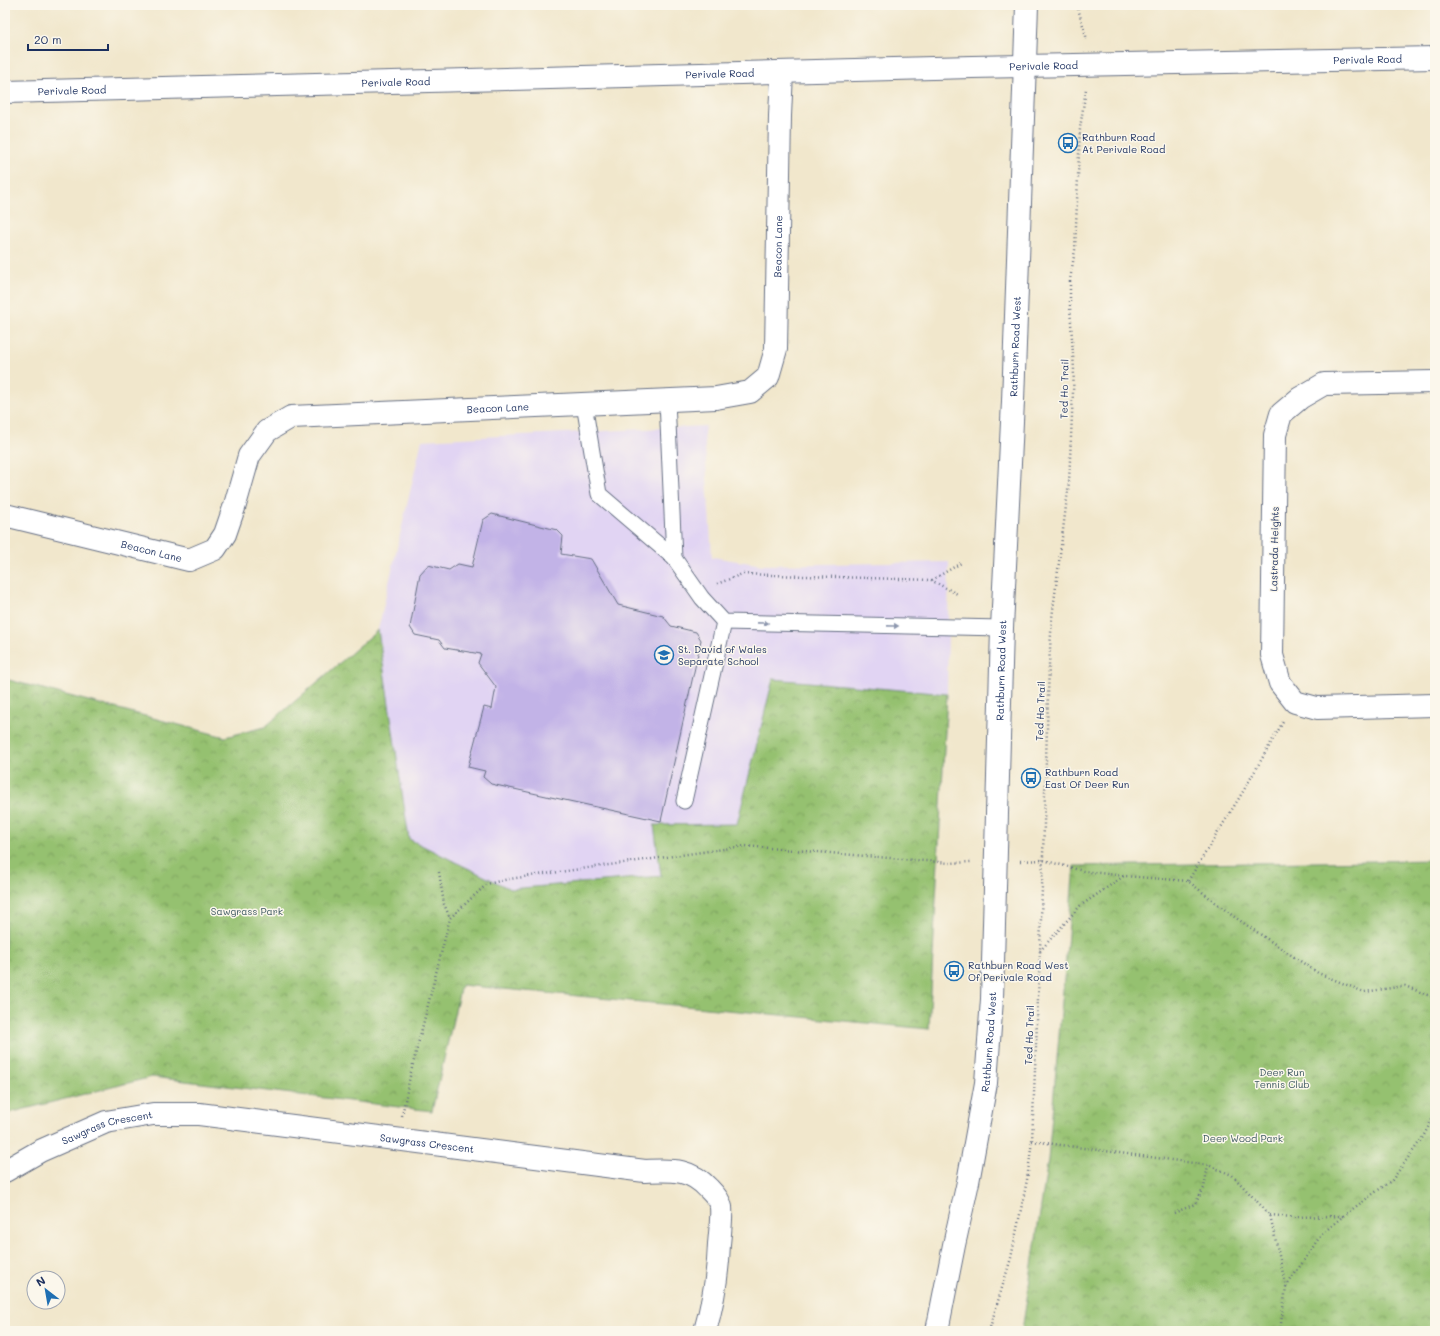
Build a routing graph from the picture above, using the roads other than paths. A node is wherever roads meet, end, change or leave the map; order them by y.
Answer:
1 (1027, 5) edge
2 (1435, 58) edge
3 (1024, 66) junction
4 (782, 72) junction
5 (5, 92) edge
6 (1435, 382) edge
7 (667, 400) junction
8 (584, 404) junction
9 (5, 515) edge
10 (674, 558) junction
11 (724, 622) junction
12 (1002, 628) junction
13 (1435, 705) edge
14 (684, 801) dead end
15 (5, 1171) edge
16 (705, 1331) edge
17 (937, 1331) edge

1 - 3 street, Rathburn Road West
2 - 3 street, Perivale Road
3 - 4 street, Perivale Road
3 - 12 street, Rathburn Road West
4 - 5 street, Perivale Road
4 - 7 street, Beacon Lane
6 - 13 street, Lastrada Heights
7 - 8 street, Beacon Lane
7 - 10 lane
8 - 9 street, Beacon Lane
8 - 10 lane
10 - 11 lane
11 -> 12 lane
11 - 14 lane
12 - 17 street, Rathburn Road West
15 - 16 street, Sawgrass Crescent

